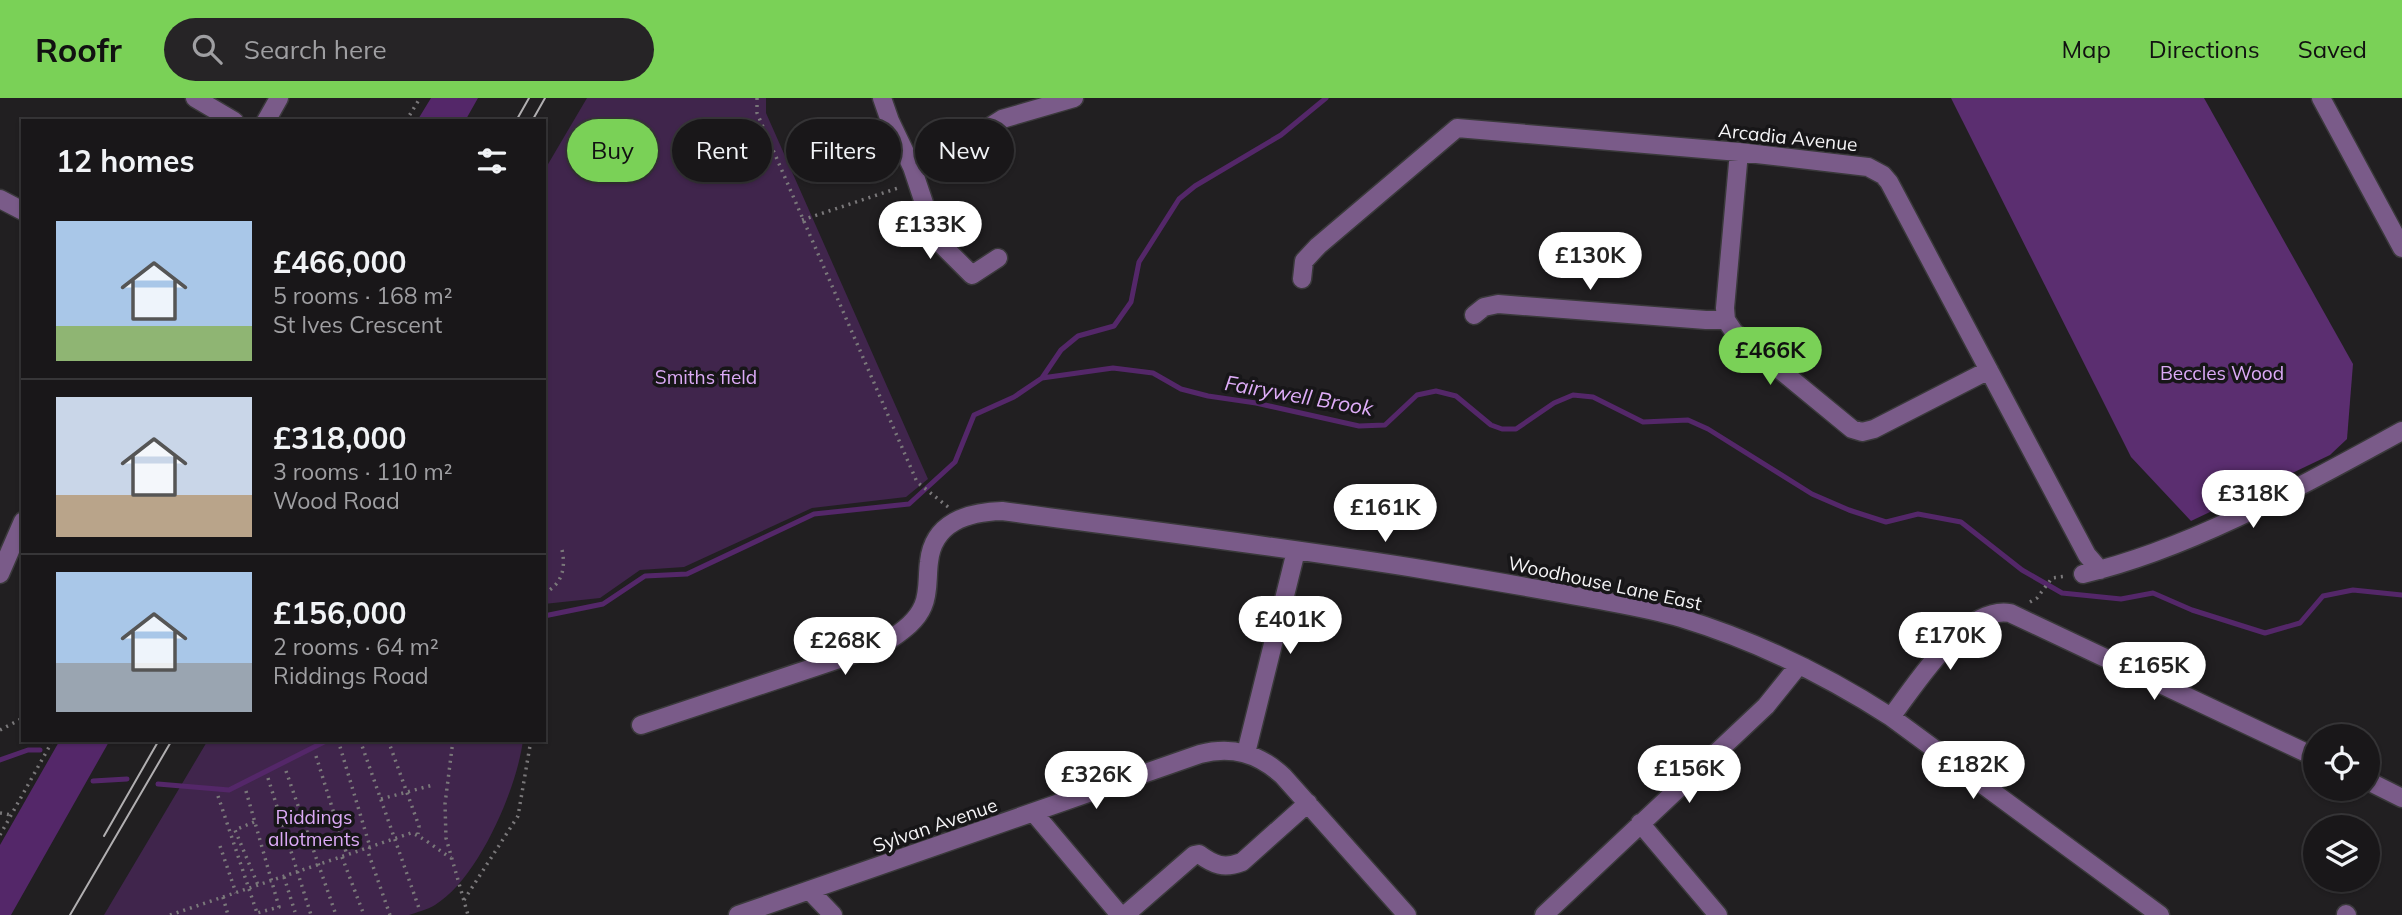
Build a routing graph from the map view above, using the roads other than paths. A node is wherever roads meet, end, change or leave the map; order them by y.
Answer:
1 (195, 98) edge
2 (279, 98) edge
3 (882, 98) edge
4 (1074, 98) edge
5 (2321, 98) edge
6 (231, 119) edge
7 (267, 119) edge
8 (1739, 152) junction
9 (914, 175) junction
10 (0, 199) edge
11 (21, 210) edge
12 (2402, 248) edge
13 (998, 258) dead end
14 (1302, 279) dead end
15 (1474, 315) dead end
16 (1726, 320) junction
17 (1989, 370) junction
18 (2402, 431) edge
19 (21, 526) edge
20 (1296, 551) junction
21 (0, 573) edge
22 (1800, 665) junction
23 (1891, 717) junction
24 (641, 725) dead end
25 (2303, 751) edge
26 (1246, 752) junction
27 (2380, 787) edge
28 (2402, 798) edge
29 (1308, 803) junction
30 (1034, 813) junction
31 (1640, 823) junction
32 (810, 891) junction
33 (738, 915) edge
34 (833, 915) edge
35 (1123, 915) edge
36 (1407, 915) edge
37 (1544, 915) edge
38 (1718, 915) edge
39 (2160, 915) edge

1 - 6 street
2 - 7 street
3 - 9 street
4 - 9 street
5 - 12 street
8 - 14 street, Arcadia Avenue
8 - 16 street
8 - 17 street, Arcadia Avenue
9 - 13 street
10 - 11 street
15 - 16 street
16 - 17 street
17 - 18 street, Arcadia Avenue
19 - 21 street
20 - 22 street, Woodhouse Lane East
20 - 24 street, Woodhouse Lane East
20 - 26 street
22 - 23 street, Woodhouse Lane East
22 - 31 street
23 - 25 street
23 - 39 street, Woodhouse Lane East
26 - 29 street, Sylvan Avenue
26 - 30 street, Sylvan Avenue
27 - 28 street
29 - 35 street
29 - 36 street, Sylvan Avenue
30 - 32 street, Sylvan Avenue
30 - 35 street
31 - 37 street
31 - 38 street
32 - 33 street, Sylvan Avenue
32 - 34 street

